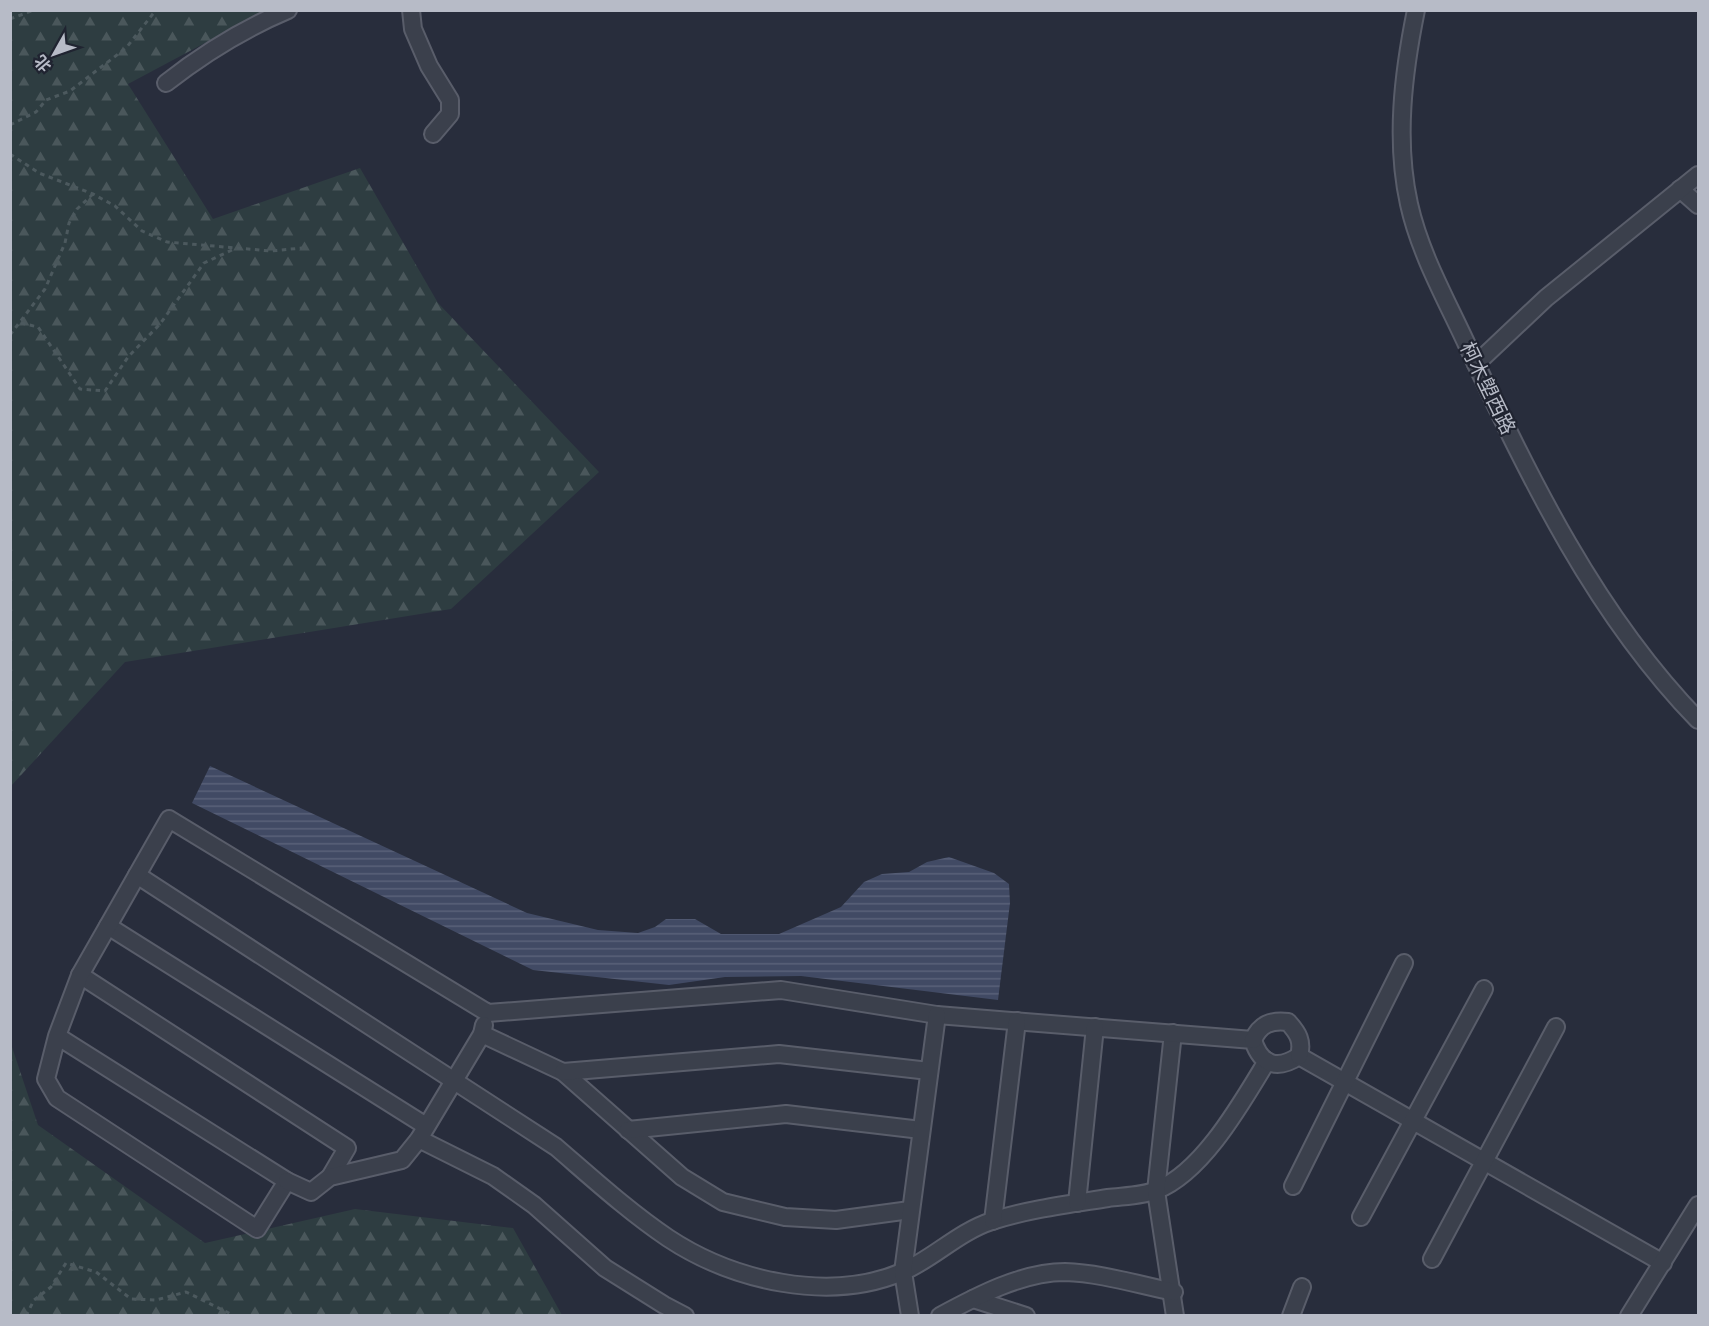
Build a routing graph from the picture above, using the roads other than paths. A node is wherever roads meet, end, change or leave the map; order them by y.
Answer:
1 (288, 10) edge
2 (411, 10) edge
3 (1416, 10) edge
4 (166, 83) dead end
5 (433, 134) dead end
6 (1698, 175) edge
7 (1680, 189) junction
8 (1698, 205) edge
9 (1476, 364) junction
10 (1698, 720) edge
11 (137, 875) junction
12 (108, 926) junction
13 (1404, 963) dead end
14 (80, 975) junction
15 (1484, 989) dead end
16 (488, 1013) junction
17 (937, 1016) junction
18 (1017, 1021) junction
19 (1095, 1027) junction
20 (1556, 1027) dead end
21 (482, 1034) junction
22 (1173, 1034) junction
23 (57, 1036) junction
24 (1253, 1040) junction
25 (1299, 1056) junction
26 (1267, 1061) junction
27 (929, 1071) junction
28 (563, 1072) junction
29 (453, 1081) junction
30 (1347, 1081) junction
31 (1412, 1119) junction
32 (628, 1130) junction
33 (921, 1130) junction
34 (422, 1133) junction
35 (1486, 1161) junction
36 (330, 1177) junction
37 (287, 1180) junction
38 (1293, 1186) dead end
39 (1156, 1191) junction
40 (1077, 1203) junction
41 (1698, 1205) edge
42 (910, 1210) junction
43 (1361, 1217) dead end
44 (993, 1221) junction
45 (1432, 1259) dead end
46 (1663, 1263) junction
47 (903, 1272) junction
48 (1302, 1287) dead end
49 (1174, 1292) junction
50 (973, 1299) junction
51 (685, 1316) edge
52 (910, 1316) edge
53 (940, 1316) edge
54 (1026, 1316) edge
55 (1175, 1316) edge
56 (1291, 1316) edge
57 (1629, 1316) edge

1 - 4 street
2 - 5 street
3 - 9 street, 柯木塱西路
6 - 7 street
7 - 8 street
7 - 9 street
9 - 10 street, 柯木塱西路
11 - 12 street
11 - 16 street
11 - 29 street
12 - 14 street
12 - 34 street
13 - 30 street
14 - 23 street
14 - 36 street
15 - 31 street
16 - 17 street
16 - 21 street
17 - 18 street
17 - 27 street
18 - 19 street
18 - 44 street
19 - 22 street
19 - 40 street
20 - 35 street
21 - 28 street
21 - 29 street
22 - 24 street
22 - 39 street
23 - 37 street
23 - 37 street
24 - 25 street
24 - 26 street
25 - 26 street
25 - 30 street
26 - 39 street
27 - 28 street
27 - 33 street
28 - 32 street
29 - 34 street
29 - 47 street
30 - 31 street
30 - 38 street
31 - 35 street
31 - 43 street
32 - 33 street
32 - 42 street
33 - 42 street
34 - 36 street
34 - 51 street
35 - 45 street
35 - 46 street
36 - 37 street
39 - 40 street
39 - 49 street
40 - 44 street
41 - 46 street
42 - 47 street
44 - 47 street
46 - 57 street
47 - 52 street
48 - 56 street
49 - 50 street
49 - 55 street
50 - 53 street
50 - 54 street

